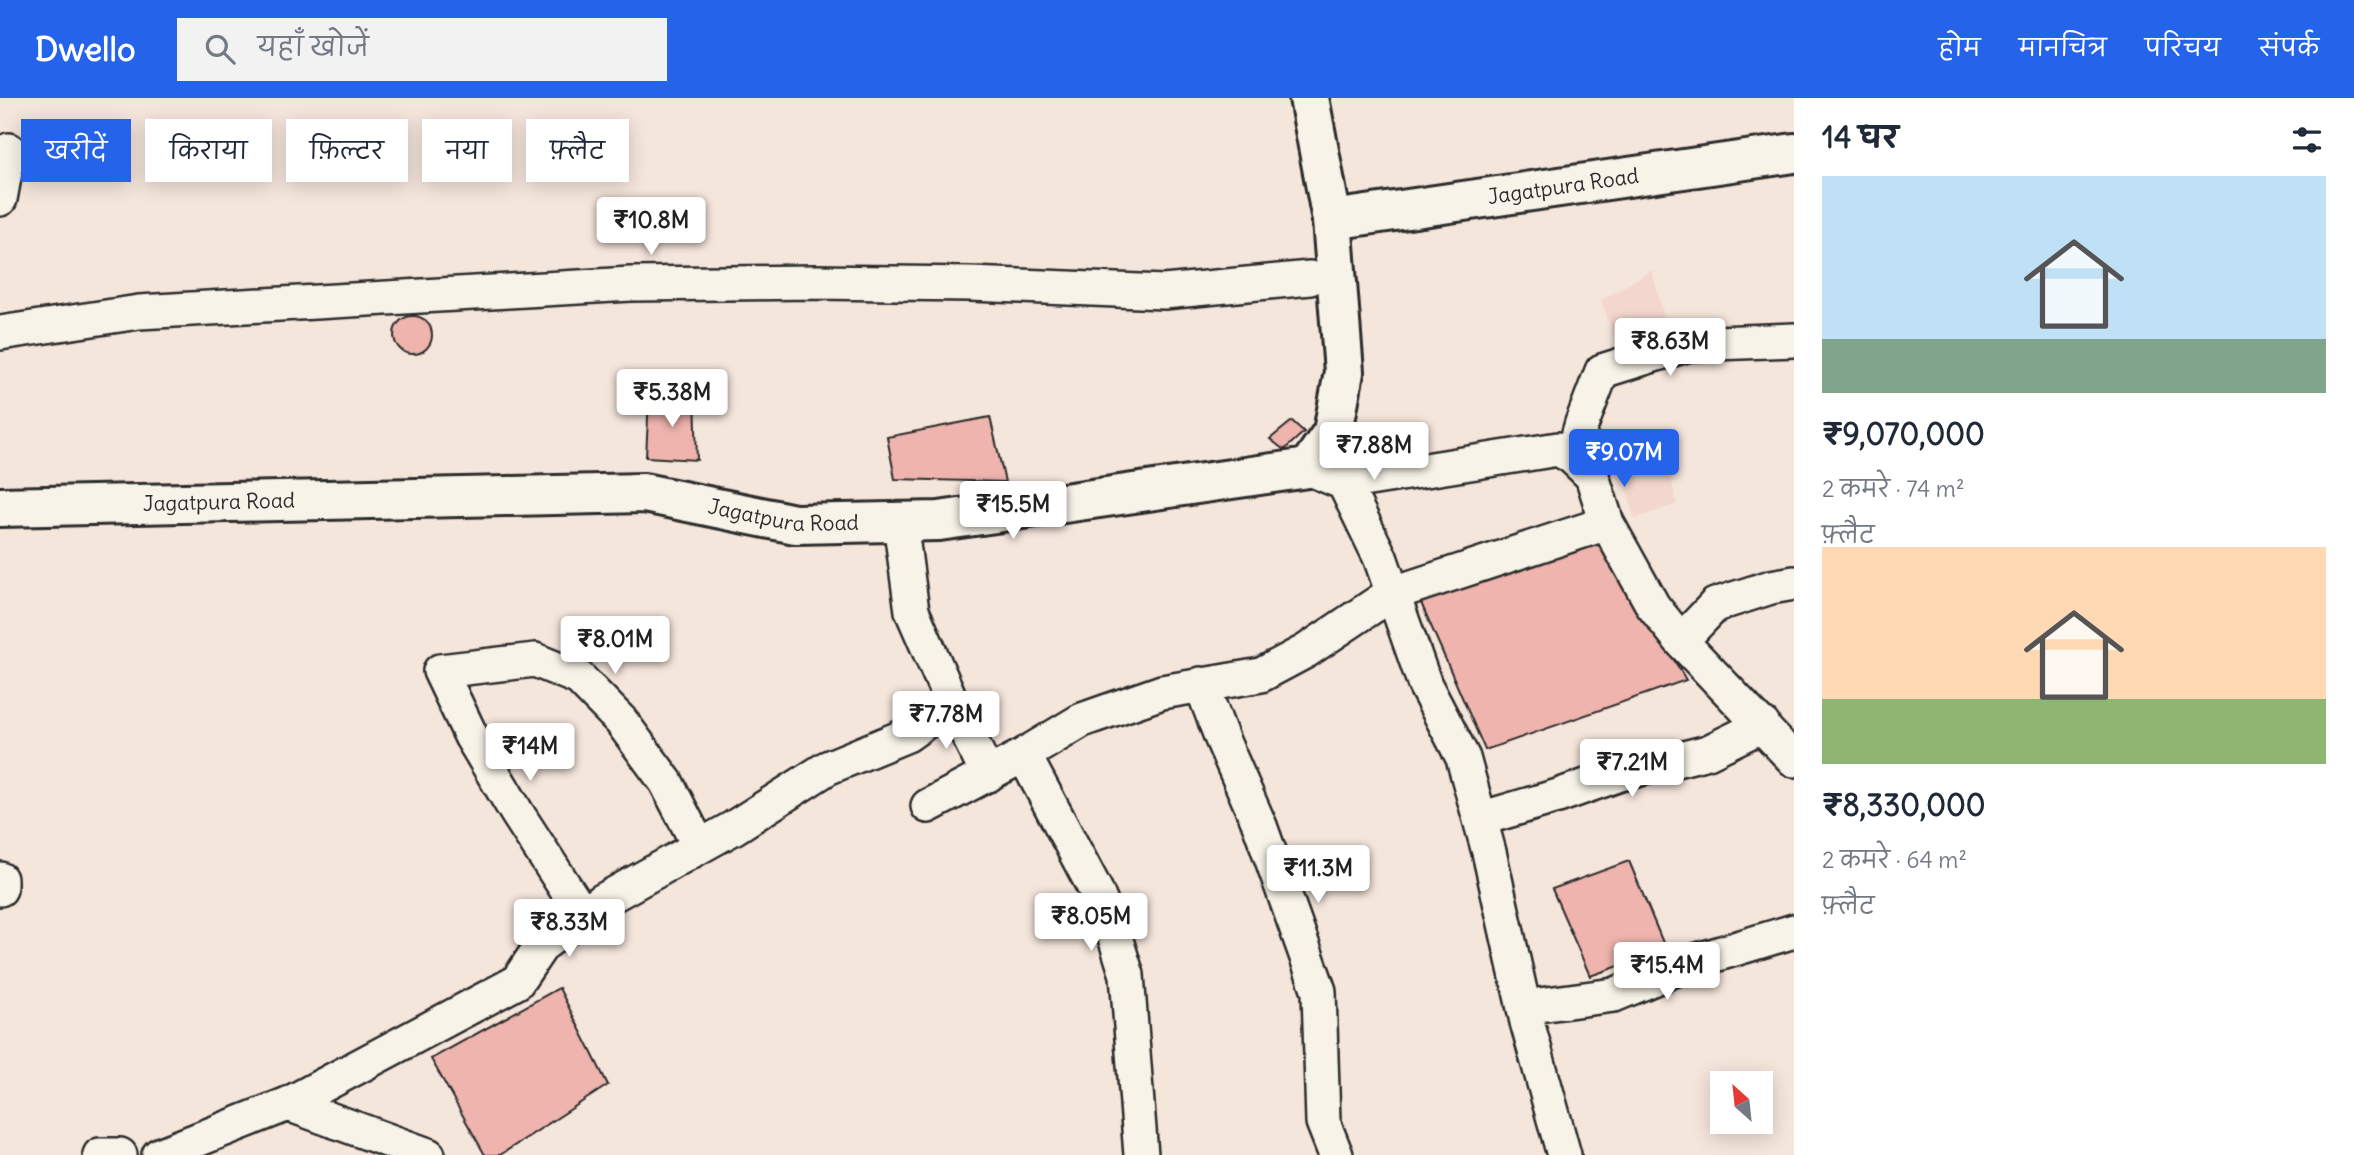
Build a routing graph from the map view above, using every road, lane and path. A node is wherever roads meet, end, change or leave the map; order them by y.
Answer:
1 (1309, 98) edge
2 (9, 150) dead end
3 (1794, 153) edge
4 (0, 199) edge
5 (1332, 220) junction
6 (1310, 278) dead end
7 (0, 333) edge
8 (1794, 340) edge
9 (1572, 457) junction
10 (1308, 468) junction
11 (1344, 483) junction
12 (0, 507) edge
13 (900, 522) junction
14 (1607, 523) junction
15 (1794, 583) edge
16 (1391, 594) junction
17 (1681, 641) junction
18 (1201, 684) junction
19 (952, 703) junction
20 (1763, 725) junction
21 (1024, 755) junction
22 (1794, 760) edge
23 (988, 775) junction
24 (928, 806) dead end
25 (1480, 819) junction
26 (699, 846) junction
27 (0, 880) edge
28 (0, 889) edge
29 (583, 915) junction
30 (1794, 931) edge
31 (1524, 1007) junction
32 (288, 1104) junction
33 (100, 1155) edge
34 (120, 1155) edge
35 (159, 1155) edge
36 (428, 1155) edge
37 (1141, 1155) edge
38 (1336, 1155) edge
39 (1564, 1155) edge

1 - 5 street
2 - 4 street
3 - 5 street, Jagatpura Road
5 - 10 street
6 - 7 street
8 - 9 street
9 - 11 street
9 - 14 street
10 - 11 street
10 - 13 street, Jagatpura Road
11 - 16 street
12 - 13 street, Jagatpura Road
13 - 19 street
14 - 16 street
14 - 17 street
15 - 17 street
16 - 18 street
16 - 25 street
17 - 20 street
18 - 21 street
18 - 38 street
19 - 23 street
19 - 26 street
20 - 22 street
20 - 25 street
21 - 23 street
21 - 37 street
23 - 24 street
25 - 31 street
26 - 29 street
26 - 29 street
27 - 28 street
29 - 32 street
30 - 31 street
31 - 39 street
32 - 35 street
32 - 36 street
33 - 34 street

